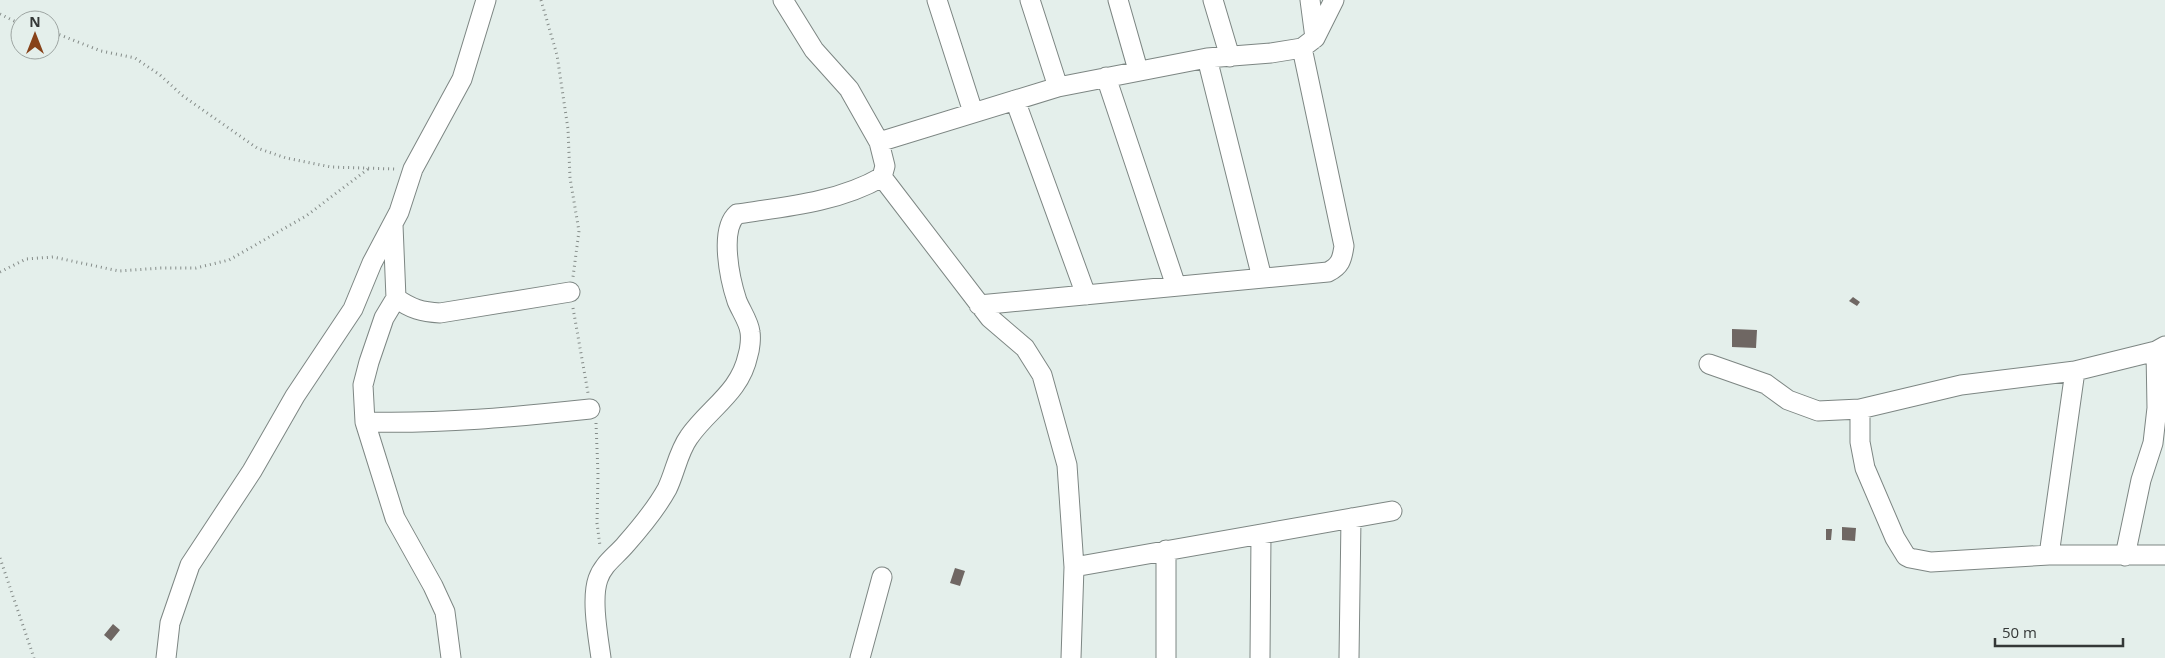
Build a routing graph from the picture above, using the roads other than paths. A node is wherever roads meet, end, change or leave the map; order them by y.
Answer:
1 (486, 0) edge
2 (783, 0) edge
3 (937, 0) edge
4 (1030, 0) edge
5 (1118, 0) edge
6 (1213, 0) edge
7 (1310, 0) edge
8 (1334, 0) edge
9 (1309, 43) junction
10 (1230, 57) junction
11 (1207, 58) junction
12 (1138, 70) junction
13 (1106, 77) junction
14 (1058, 87) junction
15 (1015, 100) junction
16 (973, 112) junction
17 (879, 142) junction
18 (882, 177) junction
19 (392, 225) junction
20 (1262, 278) junction
21 (1176, 286) junction
22 (570, 292) dead end
23 (1086, 295) junction
24 (396, 298) junction
25 (979, 305) junction
26 (2160, 348) edge
27 (1709, 364) dead end
28 (2074, 372) junction
29 (590, 409) dead end
30 (1860, 409) junction
31 (365, 422) junction
32 (1392, 510) dead end
33 (1351, 518) junction
34 (1261, 534) junction
35 (1166, 550) junction
36 (2049, 555) junction
37 (2165, 555) edge
38 (2125, 556) junction
39 (1074, 567) junction
40 (882, 577) dead end
41 (166, 658) edge
42 (451, 658) edge
43 (601, 658) edge
44 (860, 658) edge
45 (1071, 658) edge
46 (1166, 658) edge
47 (1260, 658) edge
48 (1349, 658) edge

1 - 19 street
2 - 17 street
3 - 16 street
4 - 14 street
5 - 12 street
6 - 10 street
7 - 9 street
8 - 9 street
9 - 10 street
9 - 20 street
10 - 11 street
11 - 12 street
11 - 20 street
12 - 13 street
13 - 14 street
13 - 21 street
14 - 15 street
15 - 16 street
15 - 23 street
16 - 17 street
17 - 18 street
18 - 25 street
18 - 43 street
19 - 24 street
19 - 41 street
20 - 21 street
21 - 23 street
22 - 24 street
23 - 25 street
24 - 31 street
25 - 39 street
26 - 28 street
26 - 38 street
27 - 30 street
28 - 30 street
28 - 36 street
29 - 31 street
30 - 36 street
31 - 42 street
32 - 33 street
33 - 34 street
33 - 48 street
34 - 35 street
34 - 47 street
35 - 39 street
35 - 46 street
36 - 38 street
37 - 38 street
39 - 45 street
40 - 44 street

